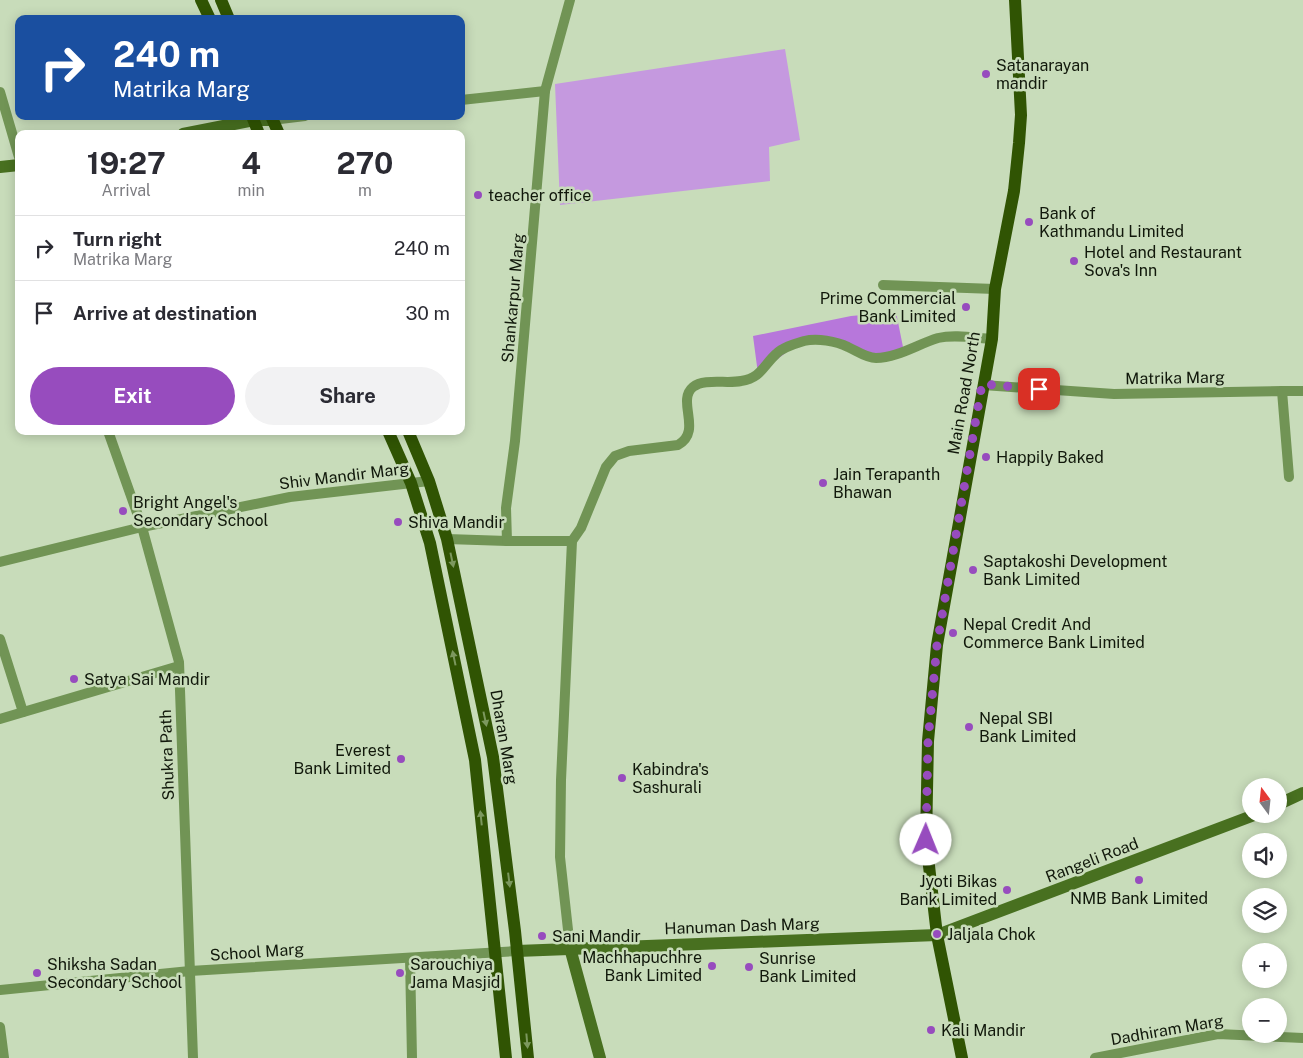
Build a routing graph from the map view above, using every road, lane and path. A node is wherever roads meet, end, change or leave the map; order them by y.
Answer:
1 (201, 0) edge
2 (221, 0) edge
3 (570, 0) edge
4 (1015, 0) edge
5 (208, 15) edge
6 (227, 15) edge
7 (545, 91) junction
8 (0, 92) edge
9 (465, 100) edge
10 (244, 120) edge
11 (200, 130) edge
12 (15, 144) edge
13 (15, 165) edge
14 (0, 167) edge
15 (883, 285) dead end
16 (996, 289) junction
17 (992, 339) junction
18 (982, 384) junction
19 (1303, 390) edge
20 (1282, 391) junction
21 (109, 435) edge
22 (390, 435) edge
23 (410, 435) edge
24 (1289, 477) dead end
25 (429, 481) junction
26 (411, 483) junction
27 (142, 527) junction
28 (448, 539) junction
29 (508, 541) junction
30 (572, 541) junction
31 (0, 562) edge
32 (0, 639) edge
33 (179, 666) junction
34 (22, 712) junction
35 (0, 719) edge
36 (1303, 793) edge
37 (1288, 800) edge
38 (1242, 820) edge
39 (937, 935) junction
40 (570, 948) junction
41 (517, 952) junction
42 (495, 953) junction
43 (410, 958) junction
44 (190, 971) junction
45 (0, 990) edge
46 (0, 1027) edge
47 (1303, 1038) edge
48 (4, 1058) edge
49 (193, 1058) edge
50 (412, 1058) edge
51 (506, 1058) edge
52 (528, 1058) edge
53 (600, 1058) edge
54 (962, 1058) edge
55 (1096, 1058) edge

1 - 5 main road
2 - 6 main road
3 - 7 street, Shankarpur Marg
4 - 16 main road, Main Road North
7 - 9 street
7 - 29 street, Shankarpur Marg
8 - 12 street
10 - 11 main road
13 - 14 main road
15 - 16 street
16 - 17 main road, Main Road North
17 - 18 main road, Main Road North
17 - 30 street
18 - 20 street, Matrika Marg
18 - 39 main road, Main Road North
19 - 20 street, Matrika Marg
20 - 24 street
21 - 27 street, Shukra Path
22 - 26 main road, Dharan Marg
23 - 25 main road, Dharan Marg
25 - 26 street, Shiv Mandir Marg
25 - 28 main road, Dharan Marg
26 - 27 street, Shiv Mandir Marg
42 -> 26 main road, Dharan Marg
27 - 31 street, Shiv Mandir Marg
27 - 33 street, Shukra Path
28 - 29 street
28 -> 41 main road, Dharan Marg
29 - 30 street
30 - 40 street
32 - 34 street
33 - 34 street
33 - 44 street, Shukra Path
34 - 35 street
36 - 37 main road
38 - 39 main road, Rangeli Road
39 - 40 main road, Hanuman Dash Marg
39 - 54 main road, Main Road North
40 - 41 main road, Hanuman Dash Marg
40 - 53 main road
41 - 42 street, School Marg
41 -> 52 main road, Dharan Marg
42 - 43 street, School Marg
42 - 51 main road, Dharan Marg
43 - 44 street, School Marg
43 - 50 street
44 - 45 street, School Marg
44 - 49 street, Shukra Path
46 - 48 street
47 - 55 street, Dadhiram Marg

